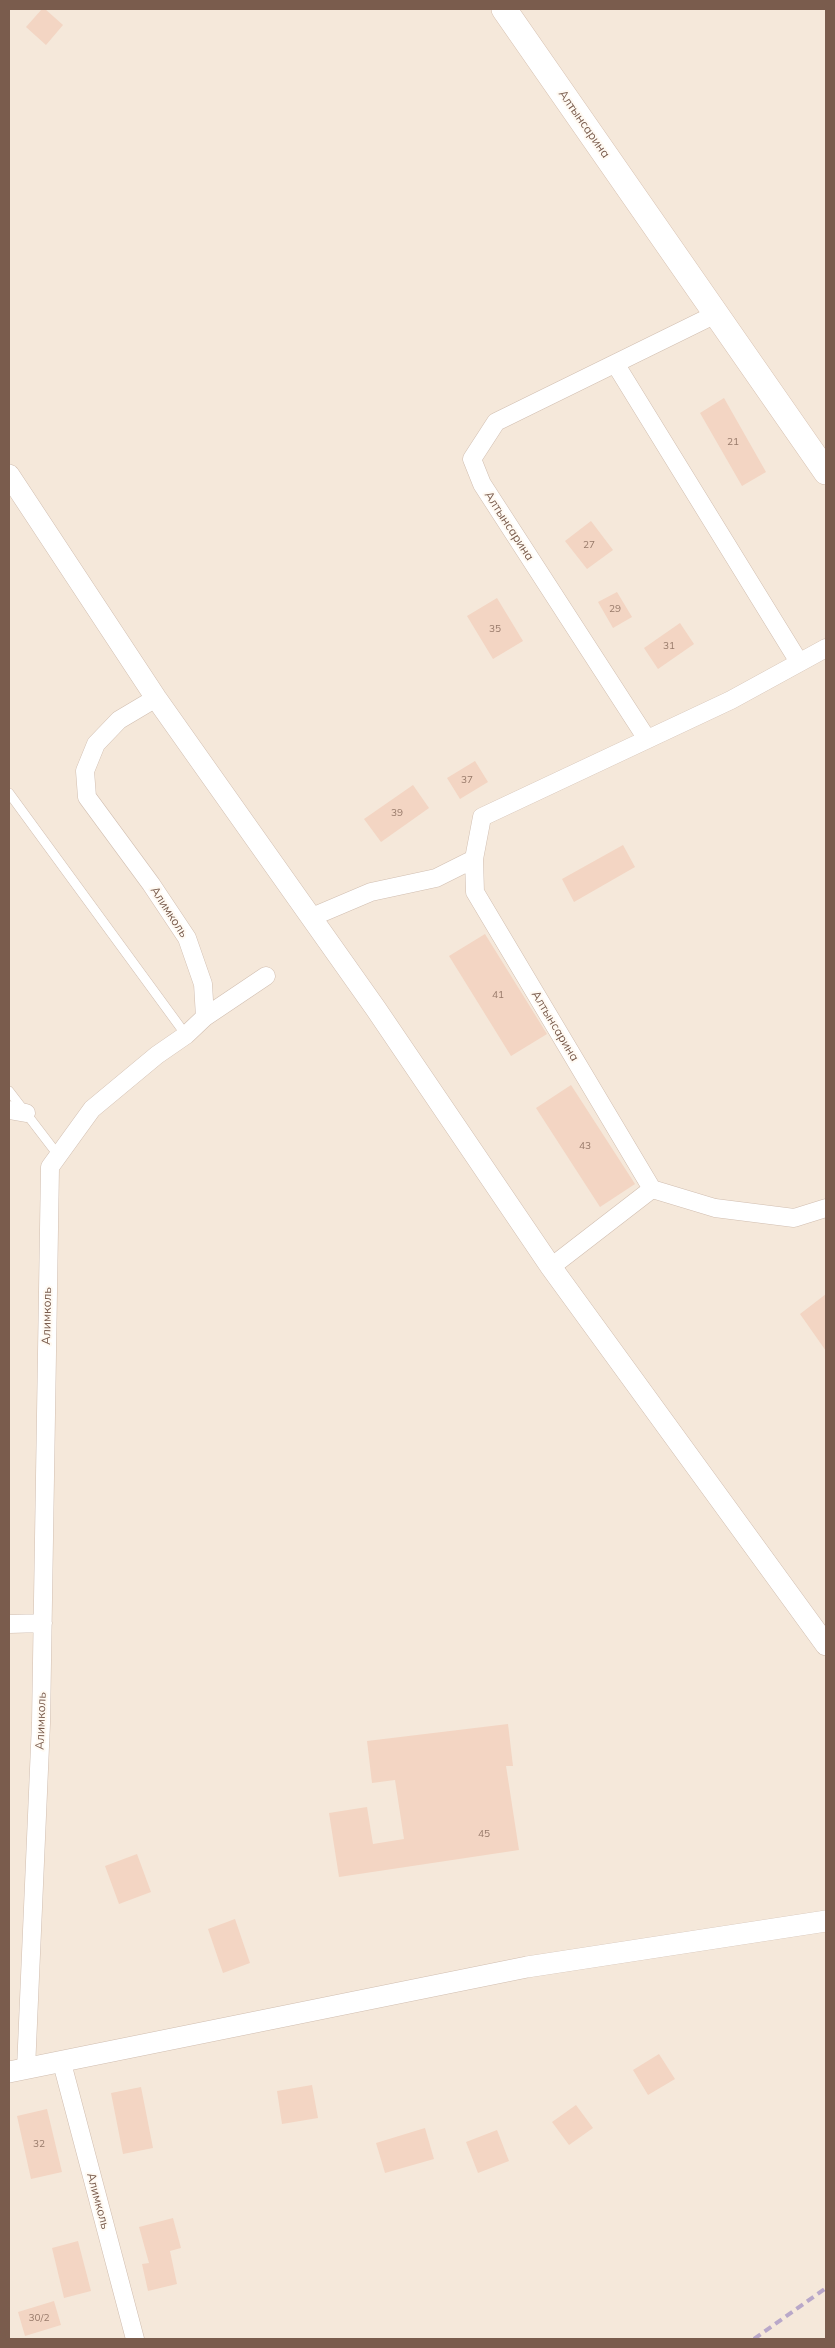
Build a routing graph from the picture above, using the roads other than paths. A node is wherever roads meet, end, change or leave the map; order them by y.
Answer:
1 (504, 9) edge
2 (716, 314) junction
3 (616, 364) junction
4 (826, 472) edge
5 (9, 475) edge
6 (826, 648) edge
7 (799, 662) junction
8 (156, 698) junction
9 (647, 739) junction
10 (9, 793) edge
11 (474, 858) junction
12 (312, 917) junction
13 (266, 976) dead end
14 (205, 1017) junction
15 (186, 1035) junction
16 (9, 1091) edge
17 (17, 1112) edge
18 (58, 1155) junction
19 (652, 1189) junction
20 (826, 1208) edge
21 (551, 1267) junction
22 (43, 1623) junction
23 (9, 1624) edge
24 (826, 1646) edge
25 (826, 1921) edge
26 (62, 2063) junction
27 (17, 2071) edge
28 (135, 2339) edge

1 - 2 main road, Алтынсарина
2 - 3 street, Алтынсарина
2 - 4 main road, Алтынсарина
3 - 7 street
3 - 9 street, Алтынсарина
5 - 8 street
6 - 7 street, Алтынсарина
7 - 9 street, Алтынсарина
8 - 12 street
8 - 14 street, Алимколь
9 - 11 street, Алтынсарина
10 - 15 lane
11 - 12 street
11 - 19 street, Алтынсарина
12 - 21 street
13 - 14 street
14 - 15 street, Алимколь
15 - 18 street, Алимколь
16 - 17 lane
17 - 18 lane
18 - 22 street, Алимколь
19 - 20 street
19 - 21 street
21 - 24 street
22 - 23 street
22 - 27 street, Алимколь
25 - 26 street
26 - 27 street
26 - 28 street, Алимколь

